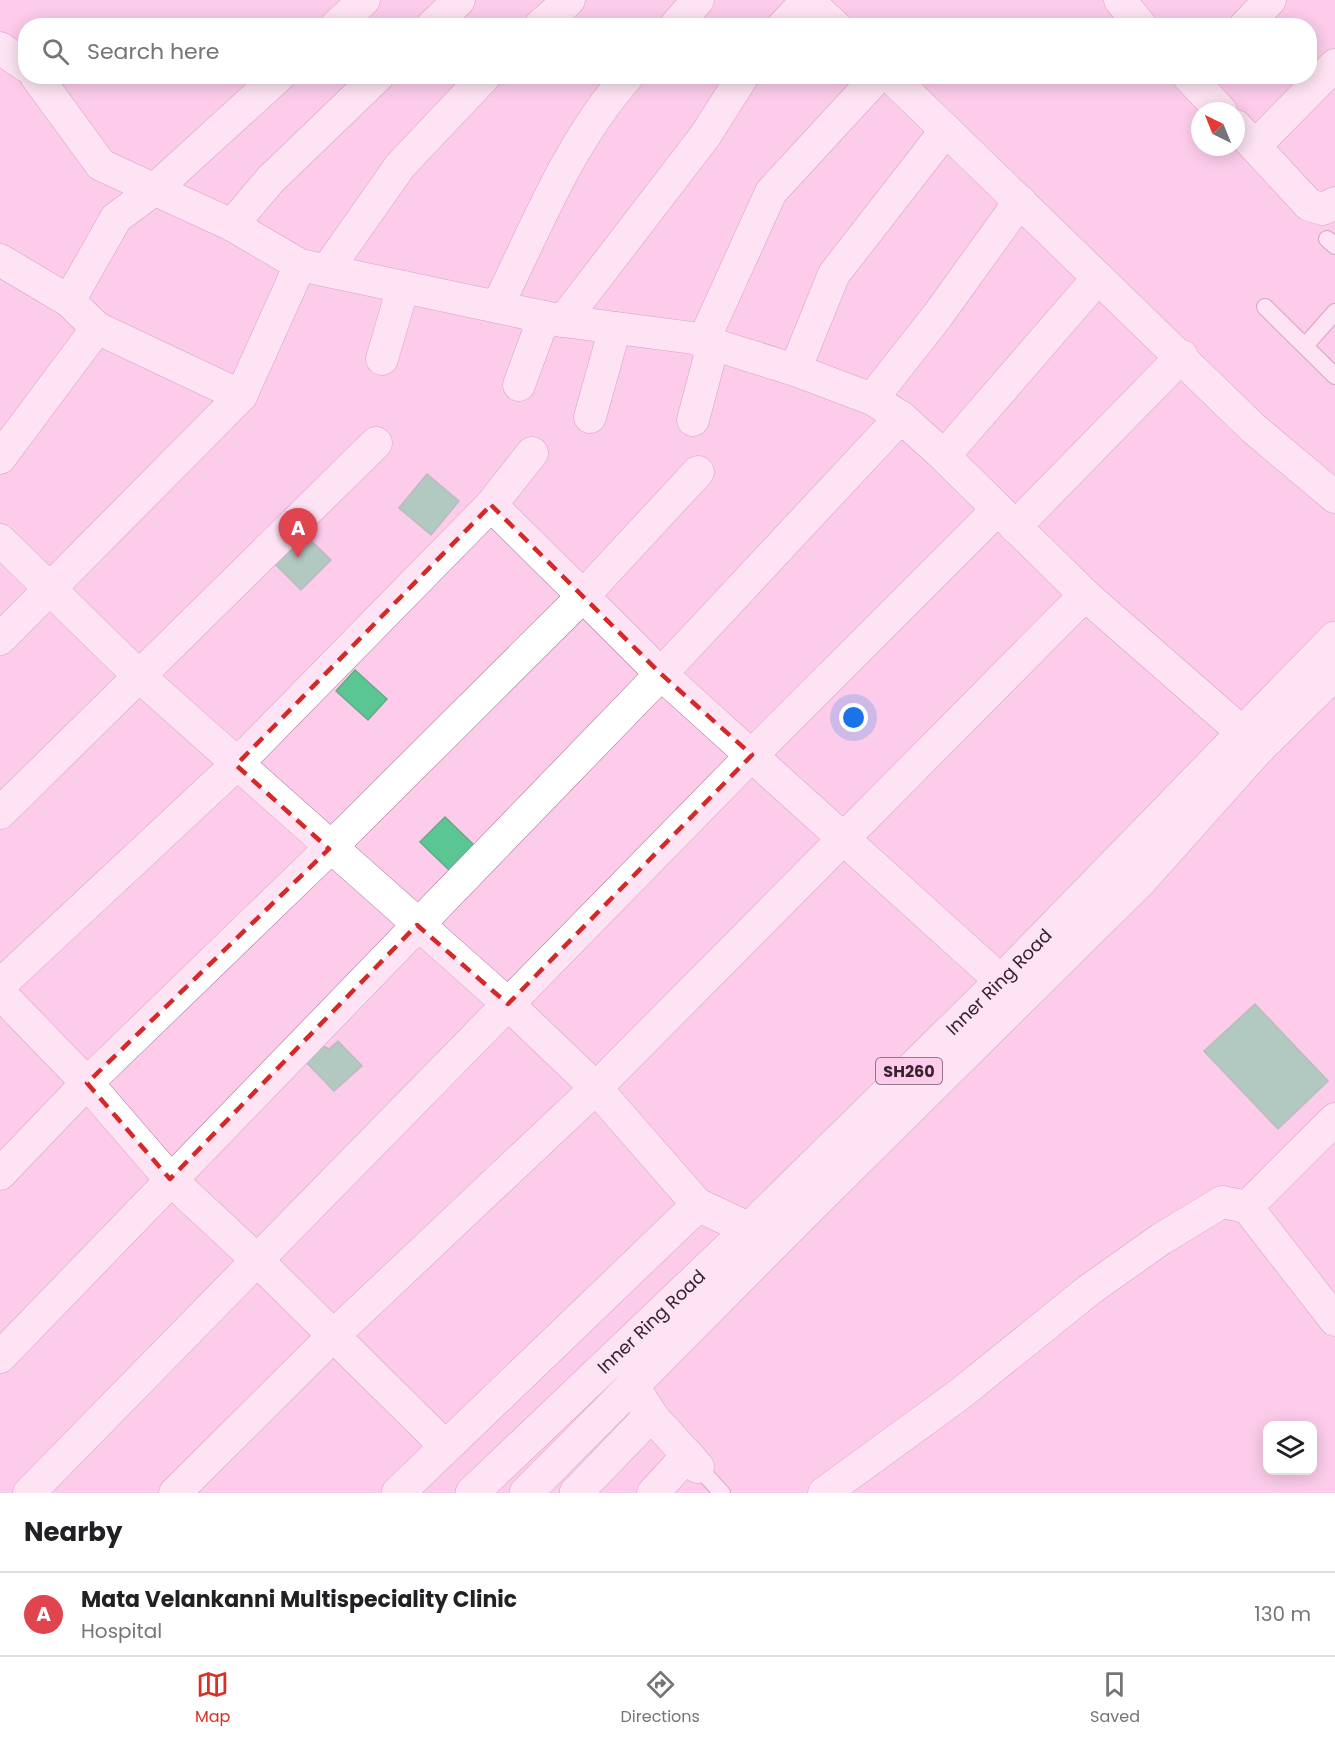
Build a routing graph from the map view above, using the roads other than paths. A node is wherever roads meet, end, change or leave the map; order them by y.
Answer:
1 (364, 0) edge
2 (568, 0) edge
3 (698, 0) edge
4 (808, 0) edge
5 (1270, 0) edge
6 (345, 18) edge
7 (549, 18) edge
8 (682, 18) edge
9 (791, 18) edge
10 (827, 18) edge
11 (1253, 18) edge
12 (0, 48) edge
13 (18, 60) edge
14 (1335, 64) edge
15 (1317, 78) edge
16 (42, 84) edge
17 (270, 84) edge
18 (370, 84) edge
19 (477, 84) edge
20 (621, 84) edge
21 (738, 84) edge
22 (871, 84) edge
23 (898, 84) edge
24 (1197, 84) edge
25 (1310, 84) edge
26 (1213, 102) edge
27 (946, 130) junction
28 (1245, 136) edge
29 (155, 189) junction
30 (1020, 201) junction
31 (1335, 203) edge
32 (232, 225) junction
33 (0, 260) edge
34 (314, 268) junction
35 (1098, 278) junction
36 (403, 287) junction
37 (69, 301) junction
38 (497, 307) junction
39 (1265, 307) dead end
40 (1335, 312) edge
41 (553, 319) junction
42 (97, 328) junction
43 (615, 328) junction
44 (708, 343) junction
45 (1305, 346) junction
46 (1182, 356) junction
47 (382, 359) dead end
48 (795, 370) junction
49 (1335, 375) edge
50 (519, 385) dead end
51 (241, 396) junction
52 (872, 399) junction
53 (590, 417) dead end
54 (901, 417) junction
55 (693, 420) dead end
56 (376, 443) dead end
57 (532, 453) dead end
58 (944, 456) junction
59 (0, 458) edge
60 (698, 472) dead end
61 (1335, 497) edge
62 (491, 505) junction
63 (1006, 519) junction
64 (0, 540) edge
65 (51, 590) junction
66 (1085, 595) junction
67 (583, 596) junction
68 (1335, 638) edge
69 (0, 639) edge
70 (1335, 673) edge
71 (661, 674) junction
72 (139, 676) junction
73 (1243, 733) junction
74 (752, 755) junction
75 (236, 765) junction
76 (0, 813) edge
77 (842, 840) junction
78 (329, 849) junction
79 (417, 925) junction
80 (1001, 981) junction
81 (0, 985) edge
82 (0, 993) edge
83 (508, 1004) junction
84 (87, 1083) junction
85 (596, 1088) junction
86 (1335, 1119) edge
87 (0, 1174) edge
88 (170, 1179) junction
89 (698, 1205) junction
90 (1247, 1208) junction
91 (749, 1229) junction
92 (257, 1260) junction
93 (1335, 1320) edge
94 (333, 1336) junction
95 (0, 1357) edge
96 (632, 1385) junction
97 (651, 1415) junction
98 (445, 1446) junction
99 (693, 1461) junction
100 (29, 1493) edge
101 (175, 1493) edge
102 (398, 1493) edge
103 (472, 1493) edge
104 (526, 1493) edge
105 (576, 1493) edge
106 (653, 1493) edge
107 (722, 1493) edge
108 (824, 1493) edge

1 - 6 street
2 - 7 street
3 - 8 street
4 - 9 street
4 - 10 street
5 - 11 street
12 - 13 street
14 - 15 street
16 - 29 street
17 - 29 street
18 - 32 street
19 - 34 street
20 - 38 street
21 - 41 street
22 - 44 street
23 - 27 street
24 - 26 street
25 - 28 street
27 - 30 street
27 - 48 street
28 - 31 street
29 - 32 street
29 - 37 street
30 - 35 street
30 - 52 street
32 - 34 street
33 - 37 street
34 - 36 street
34 - 51 street
35 - 46 street
35 - 58 street
36 - 38 street
36 - 47 street
37 - 42 street
38 - 41 street
39 - 45 lane
40 - 45 lane
41 - 43 street
41 - 50 street
42 - 51 street
42 - 59 street
43 - 44 street
43 - 53 street
44 - 48 street
44 - 55 street
45 - 49 lane
46 - 61 street
46 - 63 street
48 - 52 street
51 - 65 street
52 - 54 street
54 - 58 street
54 - 71 street
56 - 72 street
57 - 62 street
58 - 63 street
60 - 67 street
62 - 67 street
62 - 75 street
63 - 66 street
63 - 74 street
64 - 65 street
65 - 69 street
65 - 72 street
66 - 73 street
66 - 77 street
67 - 71 street
67 - 78 street
68 - 73 main road, Inner Ring Road / SH260
70 - 96 main road, Inner Ring Road
71 - 74 street
71 - 79 street
72 - 75 street
72 - 76 street
73 - 80 main road, Inner Ring Road / SH260
74 - 77 street
74 - 83 street
75 - 78 street
75 - 81 street
77 - 80 street
77 - 85 street
78 - 79 street
78 - 84 street
79 - 83 street
79 - 88 street
80 - 91 main road, Inner Ring Road / SH260
82 - 84 street
83 - 85 street
83 - 92 street
84 - 87 street
84 - 88 street
85 - 89 street
85 - 94 street
86 - 90 street
88 - 92 street
88 - 95 street
89 - 91 main road
89 - 98 main road
90 - 93 street
90 - 108 street
91 - 103 main road, Inner Ring Road / SH260
92 - 94 street
92 - 100 street
94 - 98 street
94 - 101 street
96 - 97 main road
96 - 104 main road, Inner Ring Road
97 - 99 street
97 - 105 main road
98 - 102 main road
99 - 106 street
99 - 107 lane

